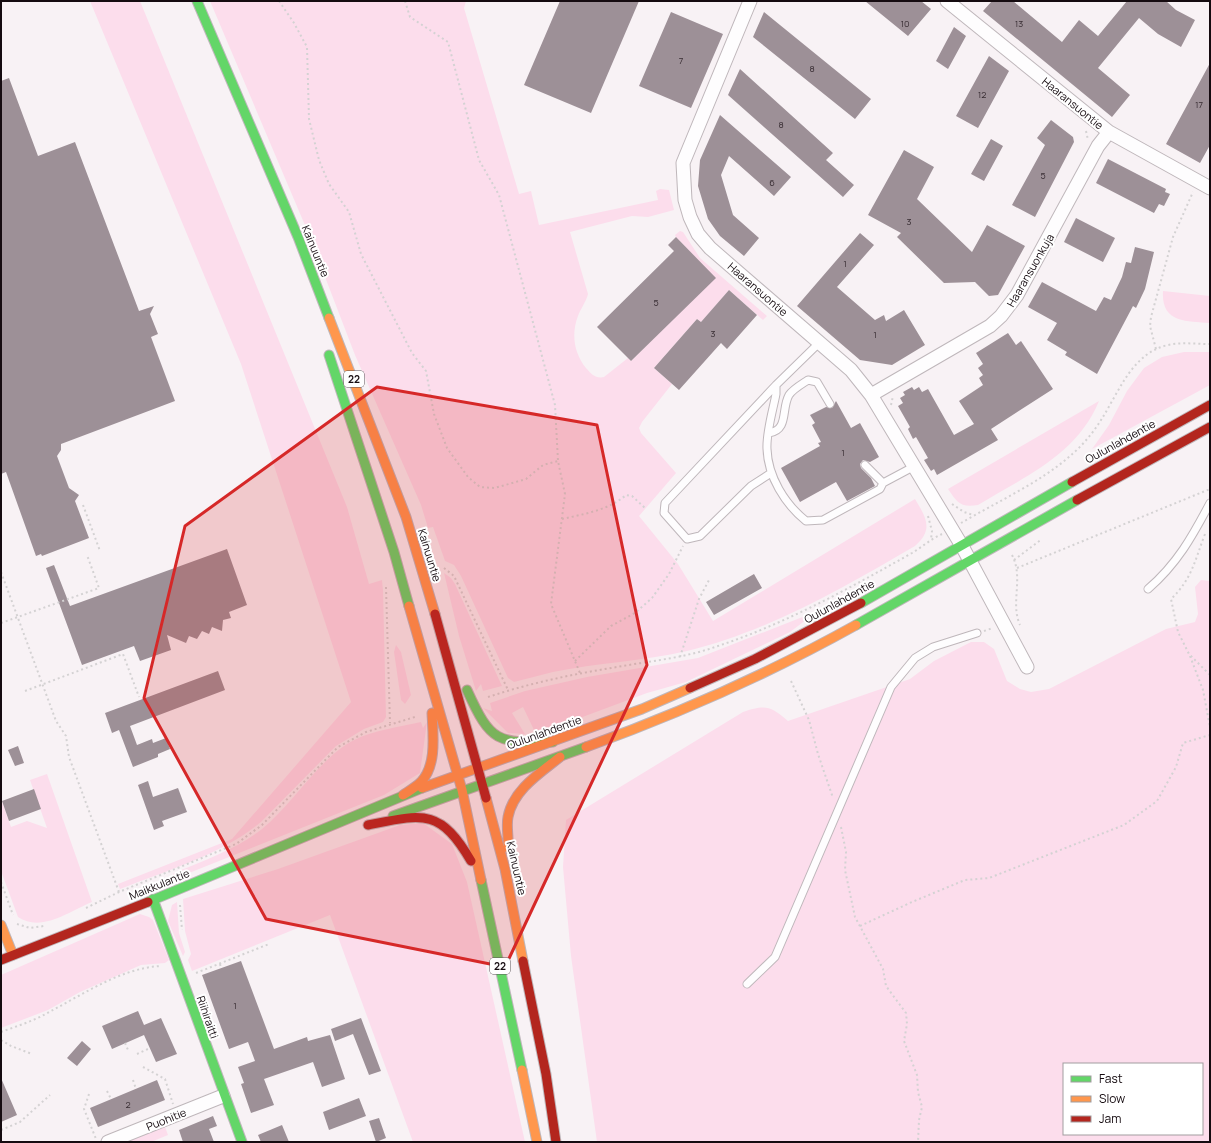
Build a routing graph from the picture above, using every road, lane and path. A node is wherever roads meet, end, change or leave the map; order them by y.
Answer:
1 (196, 1) edge
2 (279, 1) edge
3 (405, 1) edge
4 (750, 1) edge
5 (947, 1) edge
6 (1109, 132) junction
7 (1198, 182) junction
8 (1210, 188) edge
9 (820, 342) junction
10 (324, 343) dead end
11 (1210, 344) edge
12 (1156, 349) junction
13 (776, 385) junction
14 (871, 395) junction
15 (830, 404) dead end
16 (1210, 405) edge
17 (1210, 426) edge
18 (769, 433) junction
19 (558, 461) junction
20 (865, 465) dead end
21 (913, 467) junction
22 (771, 473) junction
23 (883, 483) junction
24 (1210, 489) edge
25 (1210, 503) edge
26 (83, 505) dead end
27 (645, 508) dead end
28 (927, 512) dead end
29 (562, 519) junction
30 (952, 528) junction
31 (1207, 529) dead end
32 (687, 539) junction
33 (931, 539) junction
34 (962, 546) junction
35 (100, 550) dead end
36 (87, 555) dead end
37 (970, 560) junction
38 (1014, 560) dead end
39 (444, 568) dead end
40 (1017, 568) junction
41 (1, 572) edge
42 (709, 580) dead end
43 (387, 582) dead end
44 (1148, 589) dead end
45 (18, 617) junction
46 (1, 623) edge
47 (1004, 625) junction
48 (1021, 628) dead end
49 (978, 633) joint
50 (441, 634) junction
51 (1189, 654) junction
52 (680, 657) junction
53 (575, 661) junction
54 (1027, 667) dead end
55 (580, 673) junction
56 (1210, 675) edge
57 (431, 680) junction
58 (791, 681) dead end
59 (42, 684) junction
60 (508, 690) junction
61 (25, 691) dead end
62 (139, 697) dead end
63 (481, 699) dead end
64 (416, 716) dead end
65 (390, 723) junction
66 (1210, 727) edge
67 (1210, 735) edge
68 (553, 742) junction
69 (560, 757) junction
70 (477, 768) junction
71 (458, 776) junction
72 (482, 783) junction
73 (462, 790) junction
74 (403, 795) junction
75 (838, 814) junction
76 (361, 826) junction
77 (325, 829) junction
78 (505, 869) junction
79 (482, 881) junction
80 (1, 882) edge
81 (175, 889) junction
82 (120, 892) junction
83 (153, 899) junction
84 (81, 911) dead end
85 (1, 925) edge
86 (47, 925) dead end
87 (860, 926) junction
88 (182, 932) dead end
89 (269, 944) dead end
90 (14, 955) junction
91 (1, 960) edge
92 (176, 962) junction
93 (220, 964) junction
94 (221, 968) dead end
95 (182, 978) junction
96 (747, 984) dead end
97 (1, 1032) edge
98 (1, 1040) edge
99 (125, 1043) dead end
100 (150, 1048) dead end
101 (128, 1050) dead end
102 (32, 1054) dead end
103 (137, 1054) dead end
104 (143, 1067) dead end
105 (133, 1080) dead end
106 (136, 1089) dead end
107 (107, 1091) dead end
108 (89, 1094) dead end
109 (50, 1095) dead end
110 (224, 1096) junction
111 (111, 1099) dead end
112 (176, 1115) junction
113 (1, 1130) edge
114 (97, 1142) edge
115 (108, 1142) edge
116 (242, 1142) edge
117 (536, 1142) edge
118 (556, 1142) edge
119 (918, 1142) edge

1 - 50 main road, Kainuuntie / 22
2 - 19 path
3 - 19 path
4 - 9 street, Haaransuontie
5 - 6 street, Haaransuontie
6 - 7 street, Haaransuontie
6 - 14 street, Haaransuonkuja
7 - 8 street, Haaransuontie
7 - 12 path
9 - 13 lane
9 - 14 street, Haaransuontie
10 - 57 main road, 22
11 - 12 path
12 - 30 path
13 - 18 lane
13 - 32 lane
14 - 21 street, Haaransuontie
15 - 18 lane
16 - 34 main road, Oulunlahdentie
17 - 37 main road
18 - 22 lane
19 - 29 path
20 - 23 lane
21 - 23 lane
21 - 30 street, Haaransuontie
22 - 23 lane
22 - 32 lane
24 - 40 path
25 - 44 lane
26 - 35 path
27 - 29 path
28 - 33 path
29 - 53 path
30 - 33 path
30 - 34 street, Haaransuontie
31 - 51 path
32 - 53 path
33 - 52 path
34 - 37 street, Haaransuontie
34 - 68 main road, Oulunlahdentie
36 - 45 path
37 - 47 street, Haaransuontie
37 - 69 main road
38 - 40 path
39 - 60 path
40 - 48 path
41 - 45 path
42 - 52 path
43 - 65 path
45 - 46 path
45 - 59 path
47 - 49 path
47 - 54 street, Haaransuontie
49 - 75 lane
50 - 68 main road
50 - 70 main road, Kainuuntie / 22
51 - 56 path
51 - 66 path
52 - 55 path
53 - 55 path
55 - 60 path
57 - 71 main road, 22
57 - 74 main road
58 - 75 path
59 - 61 path
59 - 62 path
59 - 82 path
60 - 63 path
64 - 65 path
65 - 82 path
67 - 87 path
68 - 70 main road, Oulunlahdentie
69 - 72 main road
69 - 78 main road
70 - 71 main road, Oulunlahdentie
70 - 72 main road, Kainuuntie / 22
71 - 73 main road, 22
71 - 74 main road, Maikkulantie
72 - 73 main road, Maikkulantie
72 - 78 main road, Kainuuntie / 22
73 - 76 main road, Maikkulantie
73 - 79 main road, 22
74 - 77 main road, Maikkulantie
75 - 87 path
75 - 96 lane
76 - 77 main road, Maikkulantie
76 - 79 main road
77 - 81 main road, Maikkulantie
78 - 118 main road, Kainuuntie / 22
79 - 117 main road, 22
80 - 86 path
81 - 83 main road, Maikkulantie
81 - 88 path
82 - 84 path
83 - 90 main road, Maikkulantie
83 - 92 main road, Riihiraitti
85 - 90 main road
87 - 119 path
89 - 93 path
90 - 91 main road, Maikkulantie
92 - 95 main road, Riihiraitti
92 - 97 path
93 - 94 path
93 - 95 path
95 - 110 main road, Riihiraitti
98 - 102 path
99 - 101 path
100 - 103 path
104 - 112 path
105 - 106 path
107 - 111 path
108 - 114 path
109 - 113 path
110 - 112 street, Puohitie
110 - 116 main road, Riihiraitti
112 - 115 street, Puohitie

